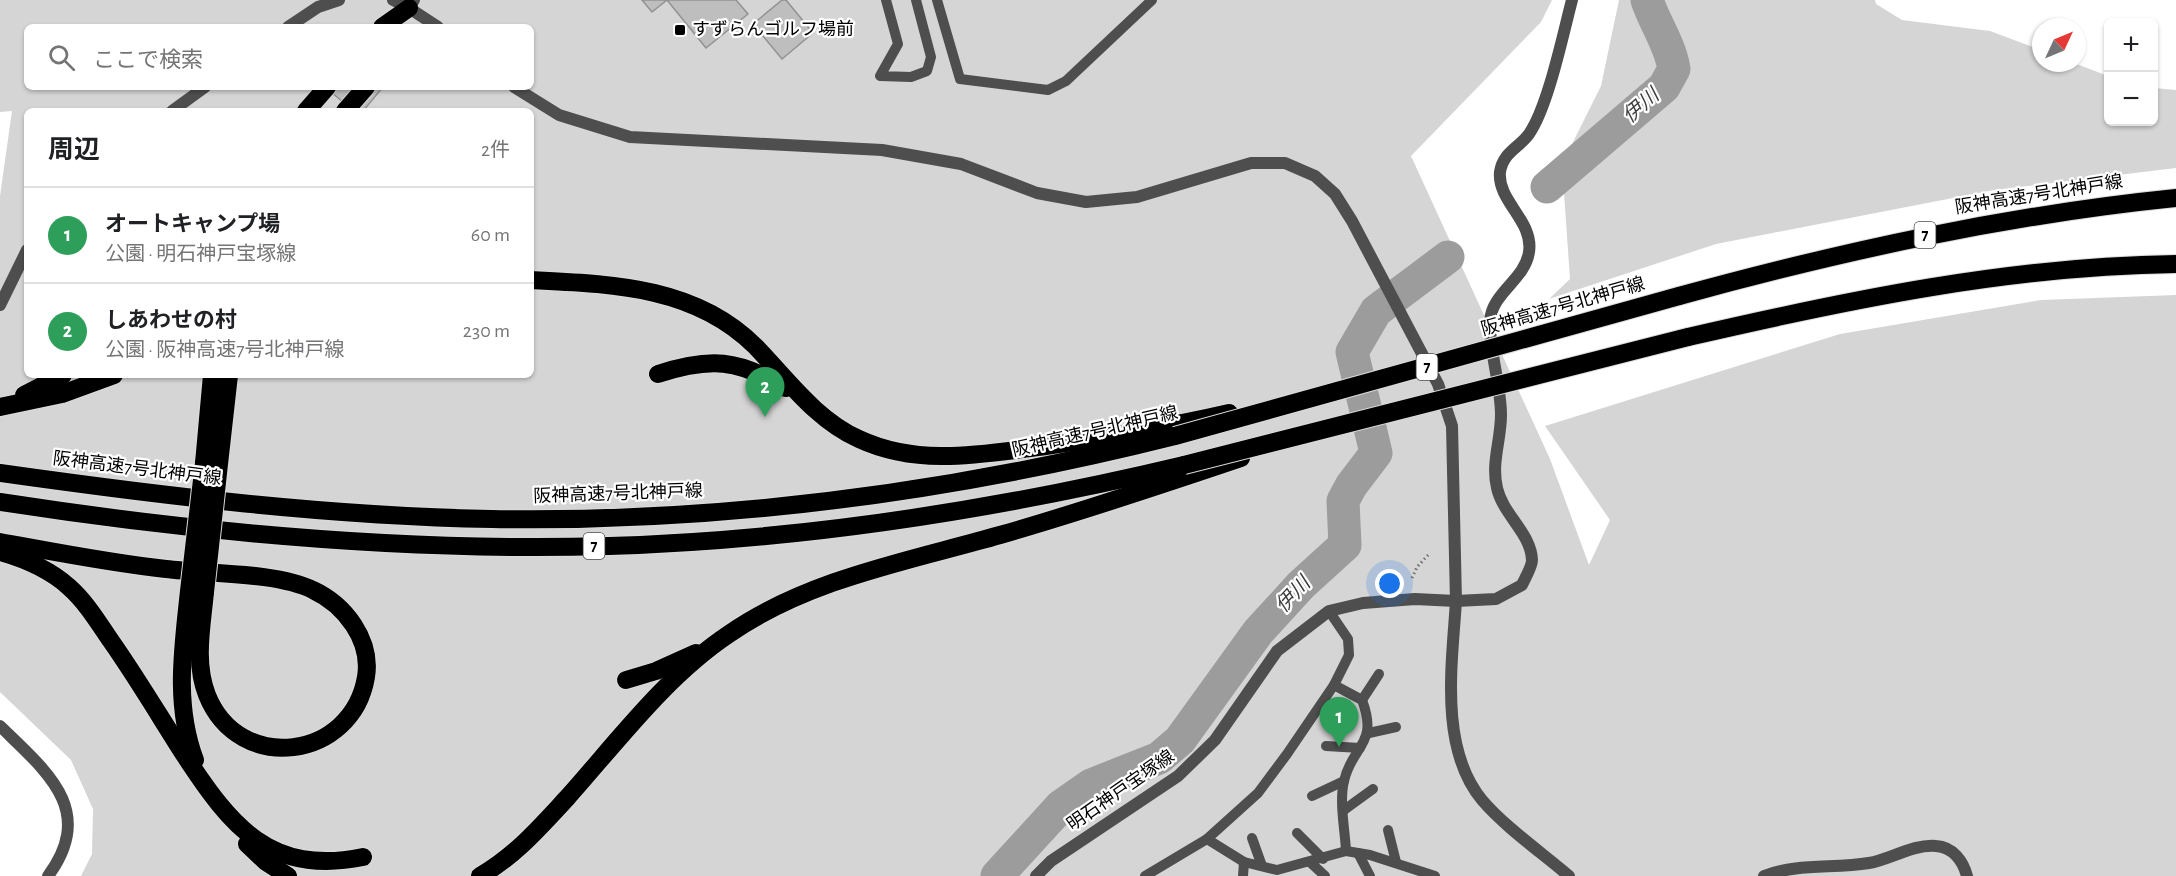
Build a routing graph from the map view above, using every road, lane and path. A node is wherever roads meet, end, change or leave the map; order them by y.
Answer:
1 (339, 0) edge
2 (886, 0) edge
3 (916, 0) edge
4 (937, 0) edge
5 (1152, 0) edge
6 (1572, 0) edge
7 (405, 3) edge
8 (292, 24) edge
9 (385, 24) edge
10 (403, 24) edge
11 (434, 24) edge
12 (201, 90) edge
13 (325, 90) edge
14 (363, 90) edge
15 (519, 90) edge
16 (176, 108) edge
17 (310, 108) edge
18 (348, 108) edge
19 (2176, 198) edge
20 (24, 256) edge
21 (2176, 264) edge
22 (534, 280) edge
23 (0, 305) edge
24 (658, 374) dead end
25 (58, 378) edge
26 (105, 378) edge
27 (212, 378) edge
28 (228, 378) edge
29 (805, 400) junction
30 (0, 406) edge
31 (1174, 431) junction
32 (212, 464) junction
33 (1185, 471) junction
34 (0, 473) edge
35 (0, 502) edge
36 (0, 542) edge
37 (0, 552) edge
38 (1429, 554) dead end
39 (1412, 578) dead end
40 (197, 591) junction
41 (1456, 601) junction
42 (1329, 611) junction
43 (714, 644) junction
44 (1378, 674) dead end
45 (626, 680) dead end
46 (1334, 685) junction
47 (1362, 700) junction
48 (0, 726) edge
49 (1396, 727) dead end
50 (1369, 733) junction
51 (1326, 746) dead end
52 (1360, 748) junction
53 (1344, 781) junction
54 (1372, 789) dead end
55 (1312, 796) dead end
56 (217, 805) junction
57 (1344, 810) junction
58 (1388, 830) dead end
59 (1298, 833) dead end
60 (1252, 838) dead end
61 (1207, 839) junction
62 (1352, 852) junction
63 (363, 857) dead end
64 (1323, 859) junction
65 (1244, 862) junction
66 (1396, 862) junction
67 (1311, 863) junction
68 (1262, 866) junction
69 (1412, 872) edge
70 (1278, 873) edge
71 (48, 876) edge
72 (288, 876) edge
73 (480, 876) edge
74 (1036, 876) edge
75 (1145, 876) edge
76 (1243, 876) edge
77 (1325, 876) edge
78 (1370, 876) edge
79 (1435, 876) edge
80 (1569, 876) edge
81 (1764, 876) edge
82 (1966, 876) edge

1 - 8 street
2 - 3 lane
4 - 5 lane
6 - 41 street, 明石神戸宝塚線
7 - 9 highway
7 - 10 highway
7 - 11 street
12 - 16 street
13 - 17 highway
14 - 18 highway
15 - 41 street
19 - 31 highway, 阪神高速7号北神戸線 / 7, bridge
20 - 23 street
21 - 33 highway, 7, bridge
22 - 29 highway, 7
24 - 29 highway
25 - 30 highway
26 - 30 highway
27 - 32 highway
28 - 32 highway
29 - 31 highway, 7
31 - 34 highway, 阪神高速7号北神戸線 / 7
32 - 40 highway, bridge
33 - 35 highway, 7
33 - 43 highway, 7
36 - 40 highway
37 - 56 highway
38 - 39 path
40 - 56 highway
41 - 42 street, 明石神戸宝塚線
41 - 80 street
42 - 46 lane
42 - 74 street, 明石神戸宝塚線
43 - 45 highway
43 - 73 highway, 7
44 - 47 lane
46 - 47 lane
46 - 61 lane
47 - 50 lane
48 - 71 street
49 - 50 lane
50 - 52 lane
51 - 52 lane
52 - 53 lane
53 - 55 lane
53 - 57 lane
54 - 57 lane
56 - 63 highway
56 - 72 highway
57 - 62 lane
58 - 66 lane
59 - 64 lane
60 - 68 lane
61 - 65 lane
61 - 75 lane
62 - 64 lane
62 - 66 lane
62 - 78 lane
64 - 67 lane
65 - 68 lane
65 - 76 lane
66 - 69 lane
67 - 70 lane
67 - 77 lane
68 - 70 lane
69 - 79 lane
81 - 82 street

